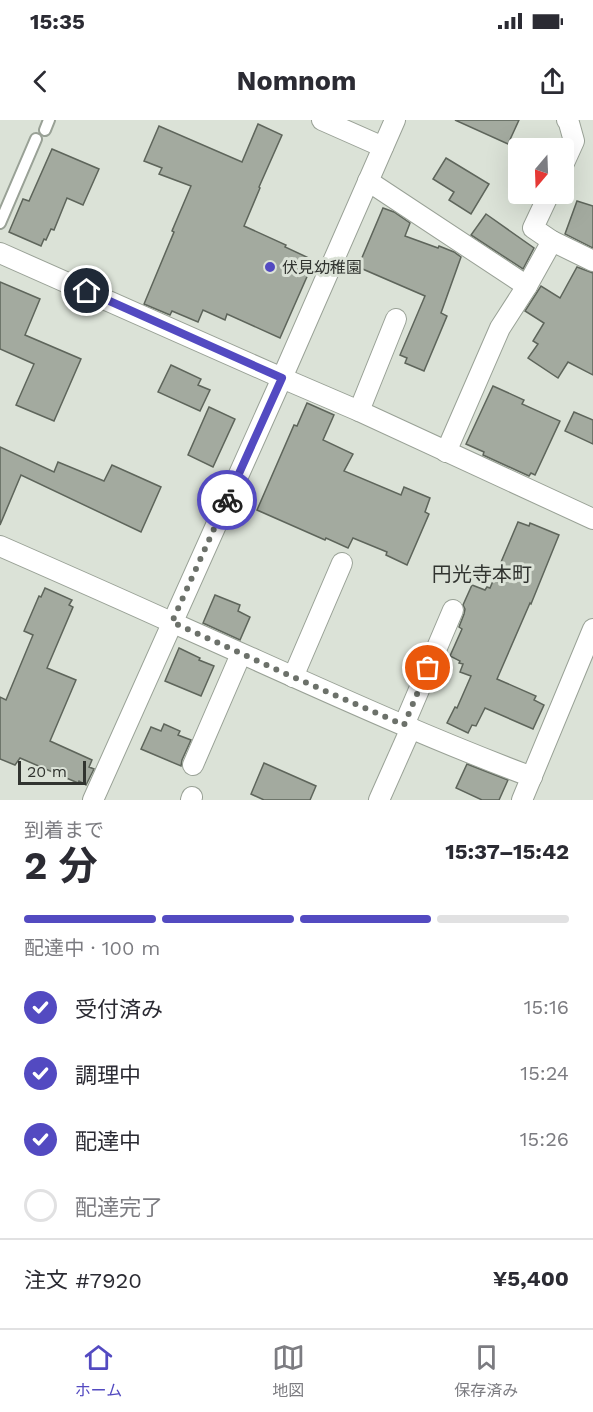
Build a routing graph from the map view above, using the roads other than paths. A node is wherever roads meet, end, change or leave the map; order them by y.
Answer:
1 (322, 120) edge
2 (395, 120) edge
3 (571, 121) edge
4 (574, 138) edge
5 (36, 139) dead end
6 (383, 147) junction
7 (368, 181) junction
8 (544, 204) edge
9 (0, 223) edge
10 (552, 241) junction
11 (0, 253) edge
12 (593, 261) edge
13 (527, 286) junction
14 (396, 319) dead end
15 (282, 378) junction
16 (359, 411) junction
17 (446, 452) junction
18 (593, 519) edge
19 (0, 546) edge
20 (342, 563) dead end
21 (453, 610) dead end
22 (172, 622) junction
23 (593, 629) edge
24 (242, 654) junction
25 (587, 662) edge
26 (293, 677) junction
27 (407, 726) junction
28 (193, 765) dead end
29 (532, 777) junction
30 (93, 800) edge
31 (379, 800) edge
32 (522, 800) edge

1 - 6 street
2 - 6 street
3 - 4 street
5 - 9 lane
6 - 7 street
7 - 13 street
7 - 15 street
8 - 10 street
10 - 12 street
10 - 13 street
11 - 15 street
13 - 17 street
14 - 16 street
15 - 16 street
15 - 22 street
16 - 17 street
17 - 18 street
19 - 22 street
20 - 26 street
21 - 27 street
22 - 24 street
22 - 30 street
23 - 25 street
24 - 26 street
24 - 28 street
25 - 29 street
26 - 27 street
27 - 29 street
27 - 31 street
29 - 32 street

